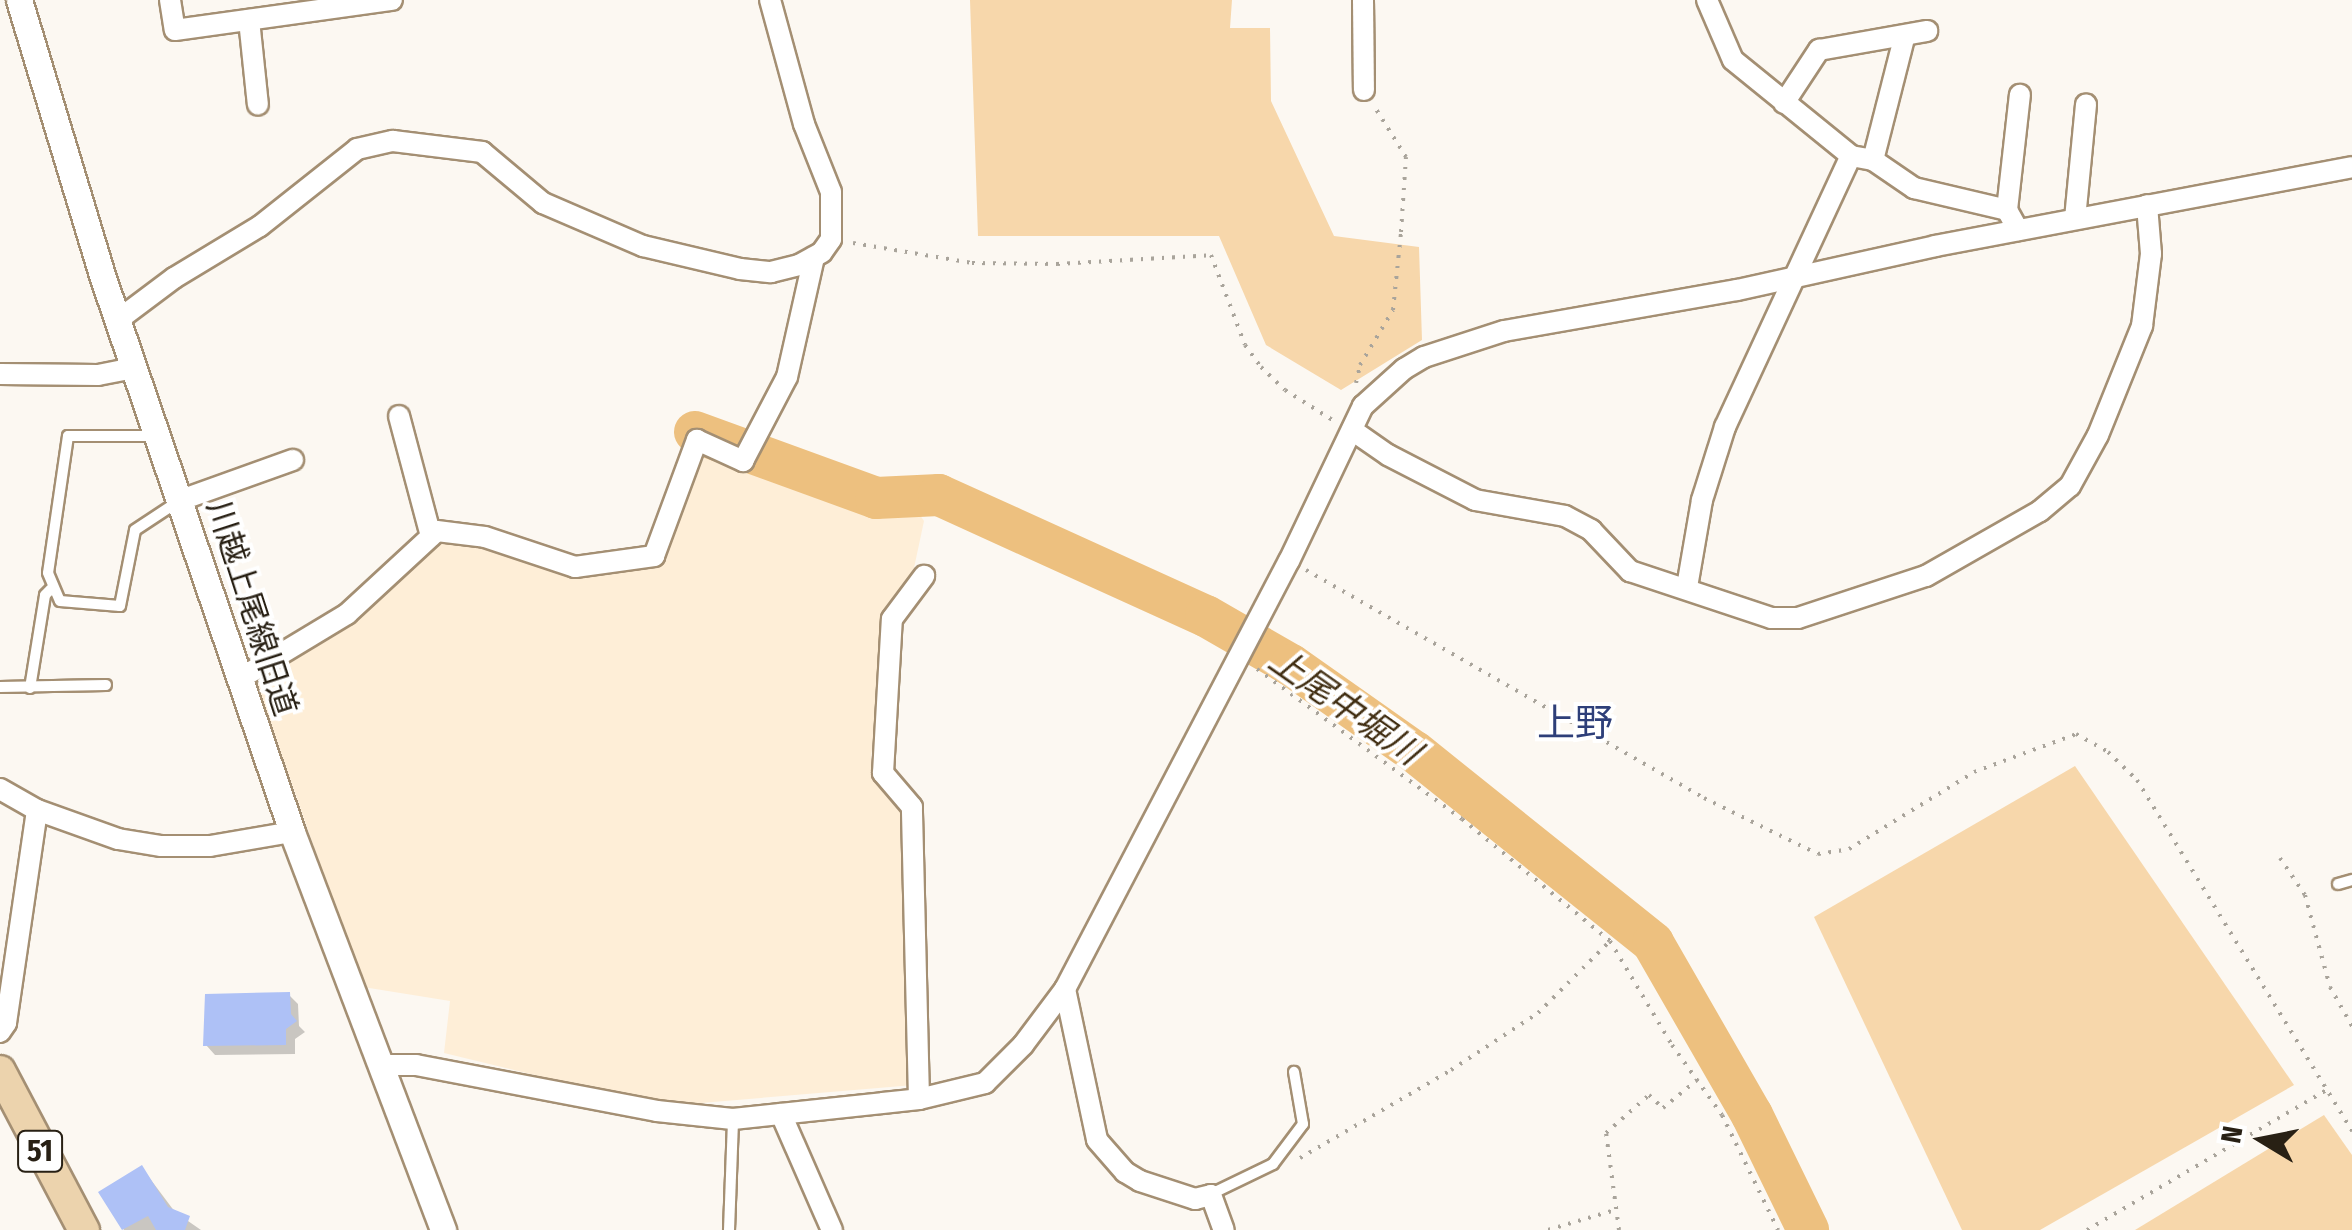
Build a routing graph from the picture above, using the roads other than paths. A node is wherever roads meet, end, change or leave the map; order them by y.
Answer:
1 (19, 0) edge
2 (170, 0) edge
3 (392, 0) edge
4 (770, 0) edge
5 (1363, 0) edge
6 (1707, 0) edge
7 (249, 20) junction
8 (1927, 32) dead end
9 (1904, 38) junction
10 (1364, 90) road end
11 (2020, 94) dead end
12 (1784, 103) junction
13 (2086, 105) dead end
14 (258, 106) dead end
15 (1851, 156) junction
16 (1872, 160) junction
17 (2352, 167) edge
18 (2147, 205) junction
19 (2007, 210) junction
20 (2075, 219) junction
21 (2018, 230) junction
22 (814, 256) junction
23 (1792, 276) junction
24 (118, 320) junction
25 (134, 368) junction
26 (0, 374) edge
27 (399, 416) dead end
28 (1352, 430) junction
29 (158, 436) junction
30 (293, 460) dead end
31 (181, 500) junction
32 (432, 536) junction
33 (924, 576) dead end
34 (1687, 587) junction
35 (51, 588) junction
36 (241, 678) junction
37 (106, 685) dead end
38 (0, 687) edge
39 (30, 688) junction
40 (0, 789) edge
41 (37, 810) junction
42 (292, 832) junction
43 (2352, 880) edge
44 (2338, 884) dead end
45 (1065, 989) junction
46 (0, 1032) edge
47 (379, 1064) junction
48 (0, 1071) edge
49 (1294, 1072) dead end
50 (920, 1098) junction
51 (781, 1114) junction
52 (733, 1119) junction
53 (1211, 1195) junction
54 (84, 1230) edge
55 (443, 1230) edge
56 (728, 1230) edge
57 (832, 1230) edge
58 (1224, 1230) edge

1 - 24 street, 川越上尾線旧道
2 - 7 street
3 - 7 street
4 - 22 street
5 - 10 street
6 - 12 street
7 - 14 street
8 - 9 street
9 - 12 street
9 - 16 street
11 - 19 street
12 - 15 street
13 - 20 street
15 - 16 street
15 - 23 street
16 - 19 street
17 - 18 street
18 - 20 street
18 - 34 street
19 - 21 street
20 - 21 street
21 - 23 street
22 - 24 street
22 - 32 street
23 - 28 street
23 - 34 street
24 - 25 street, 川越上尾線旧道
25 - 26 street
25 - 29 street, 川越上尾線旧道
27 - 32 street
28 - 34 street
28 - 45 street
29 - 31 street, 川越上尾線旧道
29 - 35 lane
30 - 31 street
31 - 35 lane
31 - 36 street, 川越上尾線旧道
32 - 36 street
33 - 50 street
35 - 39 lane
36 - 42 street, 川越上尾線旧道
37 - 39 lane
38 - 39 lane
40 - 41 street
41 - 42 street
41 - 46 street
42 - 47 street, 川越上尾線旧道
43 - 44 lane
45 - 50 street
45 - 53 street
47 - 52 street
47 - 55 street, 川越上尾線旧道
48 - 54 main road, 51
49 - 53 lane
50 - 51 street
51 - 52 street
51 - 57 street
52 - 56 lane
53 - 58 street

